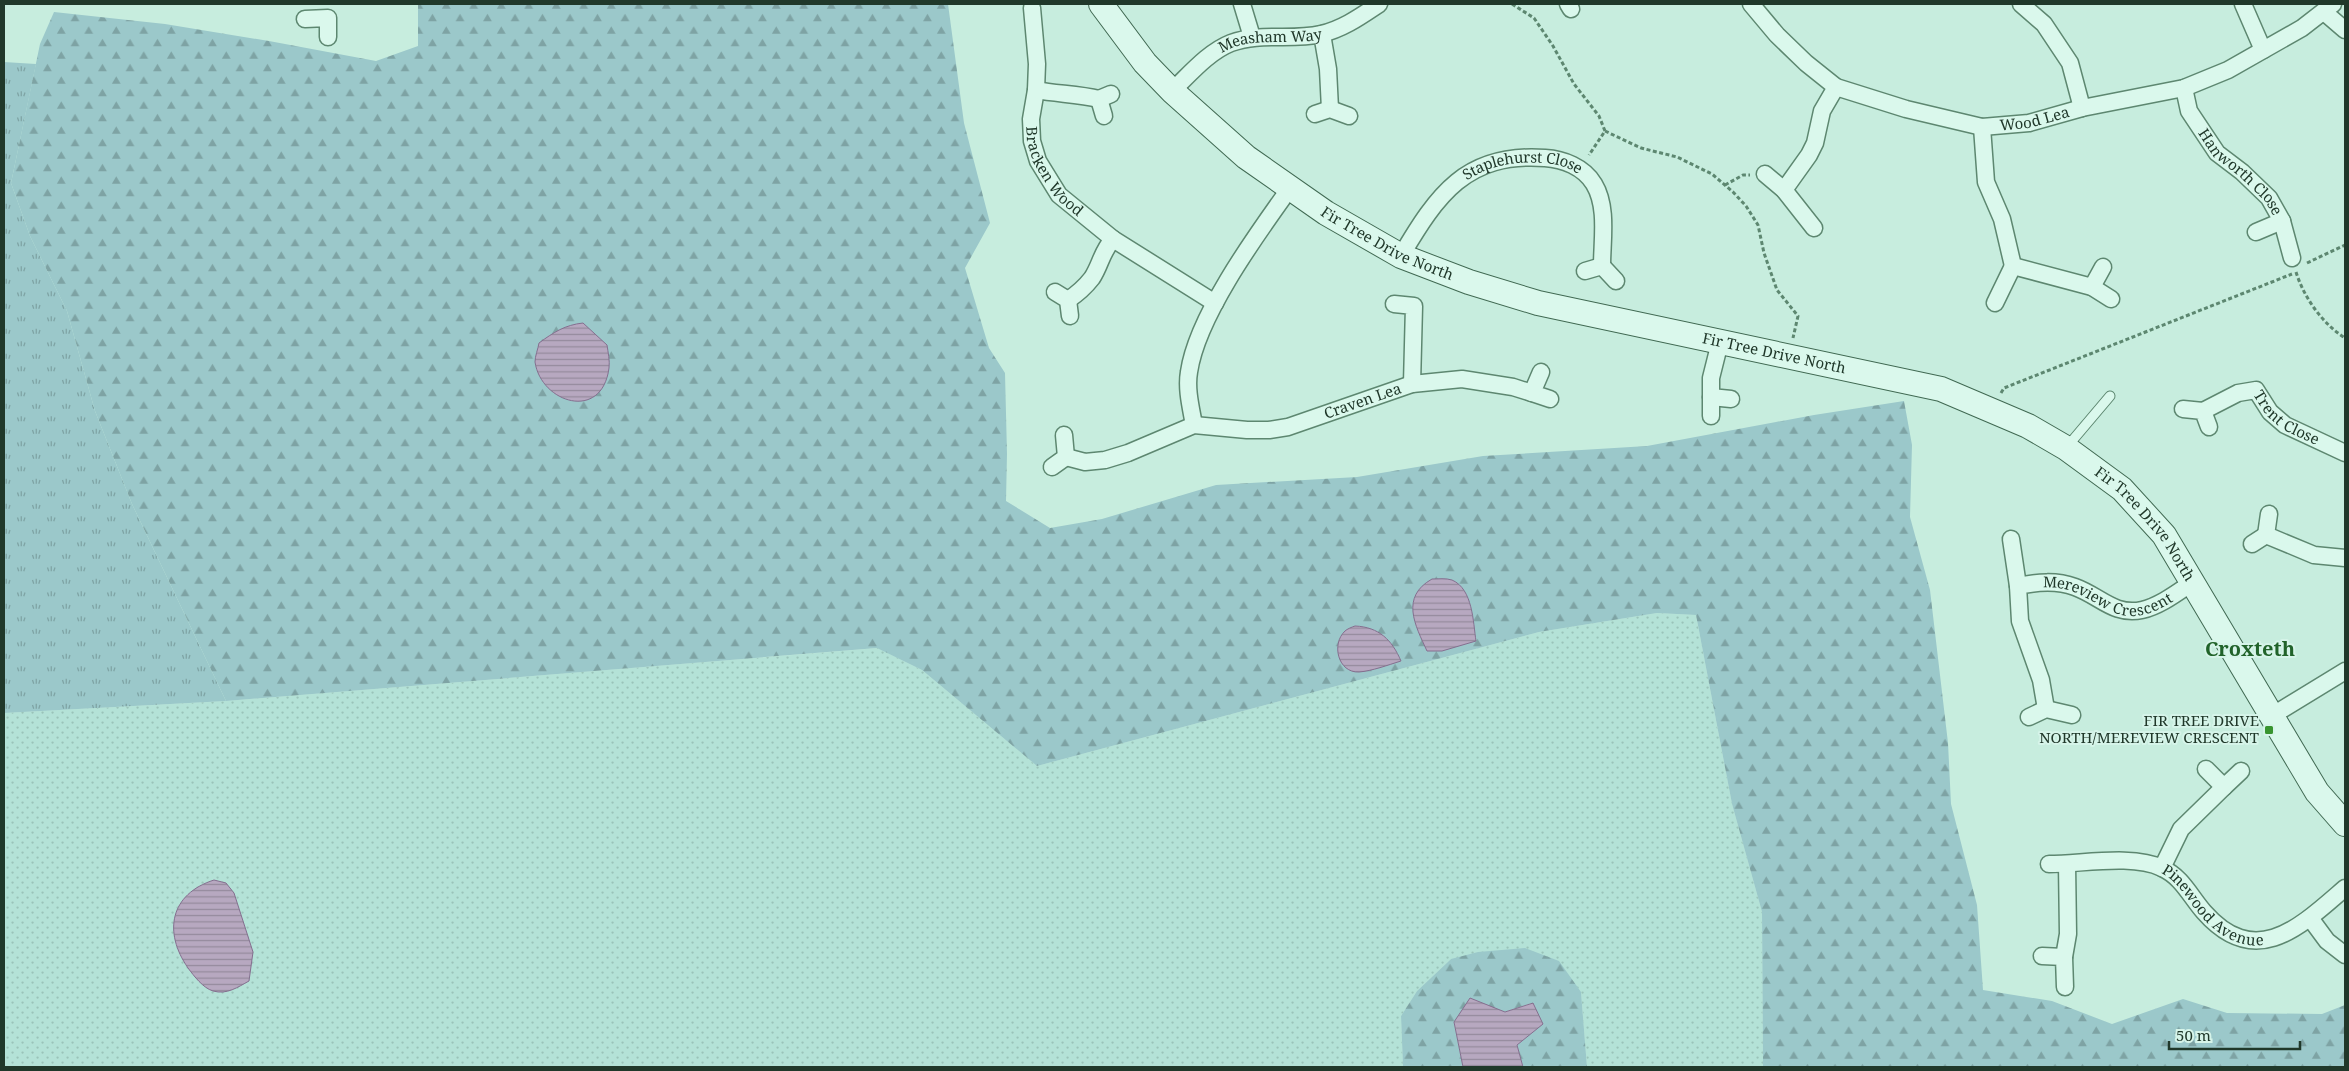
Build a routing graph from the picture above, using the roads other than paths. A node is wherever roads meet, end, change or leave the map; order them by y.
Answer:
1 (1101, 4) edge
2 (1242, 4) edge
3 (1379, 4) edge
4 (1750, 4) edge
5 (2021, 4) edge
6 (2243, 4) edge
7 (1034, 5) edge
8 (2329, 8) edge
9 (328, 11) edge
10 (306, 19) dead end
11 (2345, 30) edge
12 (1322, 34) junction
13 (328, 37) dead end
14 (1252, 37) junction
15 (2263, 50) junction
16 (1836, 87) junction
17 (2184, 88) junction
18 (1036, 90) junction
19 (1172, 91) junction
20 (2082, 108) junction
21 (1104, 116) dead end
22 (1349, 116) dead end
23 (1982, 127) junction
24 (1765, 174) road end
25 (1290, 188) junction
26 (1784, 190) junction
27 (2282, 221) junction
28 (1814, 228) dead end
29 (2256, 232) dead end
30 (1114, 239) junction
31 (1401, 256) junction
32 (1602, 266) junction
33 (2013, 266) junction
34 (2294, 266) road end
35 (2103, 267) dead end
36 (1586, 271) dead end
37 (1616, 280) dead end
38 (2092, 287) junction
39 (2111, 299) dead end
40 (1064, 303) dead end
41 (1215, 303) junction
42 (1995, 303) dead end
43 (1394, 304) dead end
44 (1720, 342) junction
45 (1541, 372) dead end
46 (1412, 384) junction
47 (1532, 393) junction
48 (2110, 396) dead end
49 (1711, 397) junction
50 (1550, 398) dead end
51 (1731, 399) dead end
52 (2183, 409) dead end
53 (2203, 411) junction
54 (1711, 416) dead end
55 (1194, 425) junction
56 (2209, 427) dead end
57 (1064, 435) dead end
58 (2066, 448) junction
59 (2345, 453) edge
60 (1066, 457) junction
61 (1052, 466) dead end
62 (2269, 514) dead end
63 (2266, 535) junction
64 (2011, 539) dead end
65 (2252, 544) dead end
66 (2345, 558) edge
67 (2193, 582) junction
68 (2018, 586) junction
69 (2345, 671) edge
70 (2046, 710) junction
71 (2072, 715) dead end
72 (2273, 715) junction
73 (2029, 717) dead end
74 (2206, 769) dead end
75 (2241, 771) dead end
76 (2224, 787) junction
77 (2345, 824) edge
78 (2049, 864) dead end
79 (2067, 864) junction
80 (2162, 868) junction
81 (2345, 888) edge
82 (2310, 918) junction
83 (2042, 956) dead end
84 (2345, 956) edge
85 (2064, 957) junction
86 (2065, 987) dead end

1 - 19 street, Fir Tree Drive North
2 - 14 street
3 - 12 street, Measham Way
4 - 16 street, Wood Lea
5 - 20 street
6 - 15 street
7 - 18 street, Bracken Wood
8 - 11 street
8 - 15 street, Wood Lea
9 - 10 street
9 - 13 street
12 - 14 street, Measham Way
12 - 22 street
14 - 19 street, Measham Way
15 - 17 street, Wood Lea
16 - 23 street, Wood Lea
16 - 26 street
17 - 20 street, Wood Lea
17 - 27 street, Hanworth Close
18 - 21 street
18 - 30 street, Bracken Wood
19 - 25 street, Fir Tree Drive North
20 - 23 street, Wood Lea
23 - 33 street
24 - 26 street
25 - 31 street, Fir Tree Drive North
25 - 41 street
26 - 28 street
27 - 29 street
27 - 34 street, Hanworth Close
30 - 40 street
30 - 41 street, Bracken Wood
31 - 32 street, Staplehurst Close
31 - 44 street, Fir Tree Drive North
32 - 36 street
32 - 37 street
33 - 38 street
33 - 42 street
35 - 38 street
38 - 39 street
41 - 55 street
43 - 46 street
44 - 49 street
44 - 58 street, Fir Tree Drive North
45 - 47 street
46 - 47 street, Craven Lea
46 - 55 street, Craven Lea
47 - 50 street, Craven Lea
48 - 58 lane
49 - 51 street
49 - 54 street
52 - 53 street
53 - 56 street
53 - 59 street, Trent Close
55 - 60 street, Craven Lea
57 - 60 street
58 - 67 street, Fir Tree Drive North
60 - 61 street
62 - 63 street
63 - 65 street
63 - 66 street
64 - 68 street, Mereview Crescent
67 - 68 street, Mereview Crescent
67 - 72 street, Fir Tree Drive North
68 - 70 street, Mereview Crescent
69 - 72 street
70 - 71 street
70 - 73 street
72 - 77 street, Fir Tree Drive North
74 - 76 street
75 - 76 street
76 - 80 street
78 - 79 street, Pinewood Avenue
79 - 80 street, Pinewood Avenue
79 - 85 street
80 - 82 street, Pinewood Avenue
81 - 82 street, Pinewood Avenue
82 - 84 street
83 - 85 street
85 - 86 street

